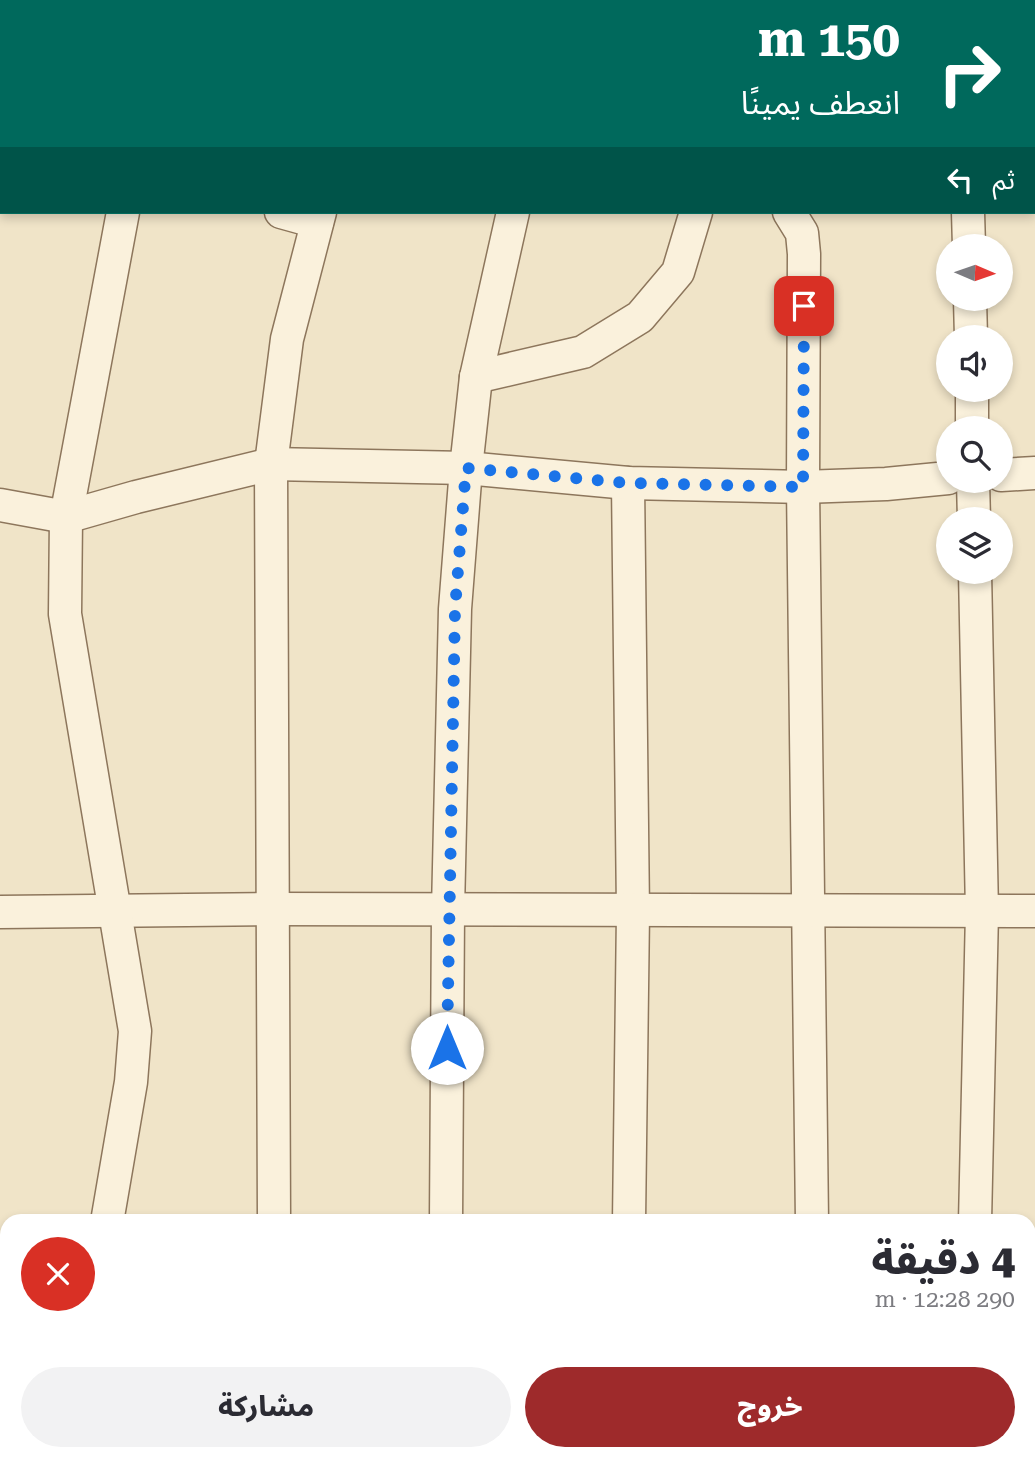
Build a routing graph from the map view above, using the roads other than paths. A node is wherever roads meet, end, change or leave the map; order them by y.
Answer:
1 (123, 214) edge
2 (296, 214) edge
3 (513, 214) edge
4 (695, 214) edge
5 (790, 214) edge
6 (968, 214) edge
7 (318, 217) edge
8 (969, 234) edge
9 (476, 377) junction
10 (271, 464) junction
11 (466, 468) junction
12 (1035, 473) edge
13 (1013, 474) edge
14 (936, 479) edge
15 (628, 483) junction
16 (803, 487) junction
17 (0, 505) edge
18 (66, 517) junction
19 (975, 584) edge
20 (272, 909) junction
21 (115, 910) junction
22 (448, 910) junction
23 (808, 910) junction
24 (1035, 911) edge
25 (0, 912) edge
26 (633, 912) junction
27 (982, 912) junction
28 (108, 1214) edge
29 (274, 1214) edge
30 (446, 1214) edge
31 (629, 1214) edge
32 (812, 1214) edge
33 (975, 1214) edge

1 - 18 street
2 - 7 street
3 - 9 street
4 - 9 street
5 - 16 street
6 - 8 street
7 - 10 street
9 - 11 street
10 - 11 street
10 - 18 street
10 - 20 street
11 - 15 street
11 - 22 street
12 - 13 street
14 - 16 street
15 - 16 street
15 - 26 street
16 - 23 street
17 - 18 street
18 - 21 street
19 - 27 street
20 - 21 street
20 - 22 street
20 - 29 street
21 - 25 street
21 - 28 street
22 - 26 street
22 - 30 street
23 - 26 street
23 - 27 street
23 - 32 street
24 - 27 street
26 - 31 street
27 - 33 street

